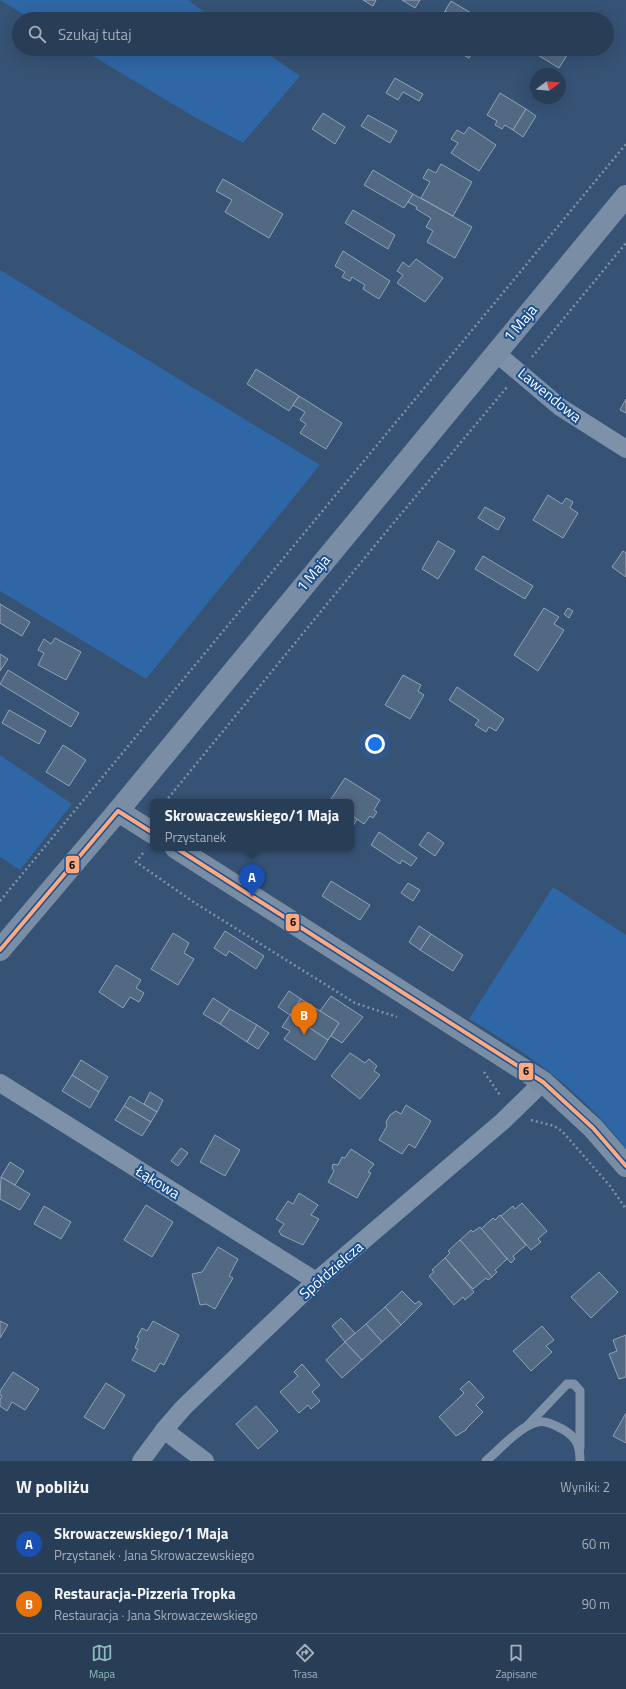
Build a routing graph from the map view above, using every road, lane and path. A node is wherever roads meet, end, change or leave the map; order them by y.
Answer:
1 (626, 144) edge
2 (626, 196) edge
3 (626, 243) edge
4 (495, 352) junction
5 (520, 372) junction
6 (626, 449) edge
7 (167, 799) edge
8 (118, 811) junction
9 (149, 841) edge
10 (181, 851) edge
11 (0, 901) edge
12 (0, 950) edge
13 (398, 1018) dead end
14 (479, 1067) dead end
15 (543, 1082) junction
16 (0, 1083) edge
17 (504, 1098) dead end
18 (529, 1120) dead end
19 (626, 1166) edge
20 (626, 1209) edge
21 (316, 1282) junction
22 (527, 1426) junction
23 (164, 1430) junction
24 (580, 1448) junction
25 (141, 1461) edge
26 (205, 1461) edge
27 (486, 1461) edge
28 (580, 1461) edge

1 - 11 path
2 - 4 street, 1 Maja
3 - 5 path
4 - 5 street, Lawendowa
4 - 8 street, 1 Maja
5 - 6 street, Lawendowa
5 - 7 path
8 - 9 street
8 - 12 street, 1 Maja
9 - 13 path
10 - 15 street
14 - 17 path
15 - 19 street
15 - 21 street, Spółdzielcza
16 - 21 street, Łąkowa
18 - 20 path
21 - 23 street, Spółdzielcza
22 - 24 lane
22 - 24 lane
22 - 27 lane
23 - 25 street, Spółdzielcza
23 - 26 street
24 - 28 lane

